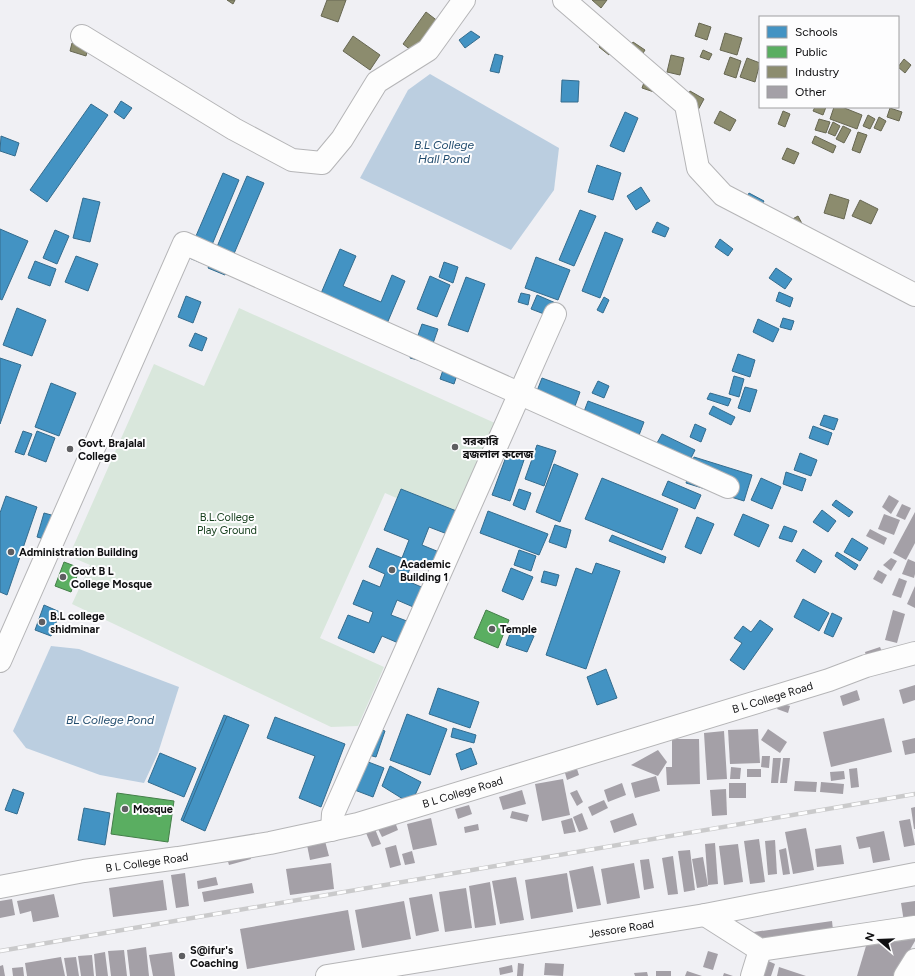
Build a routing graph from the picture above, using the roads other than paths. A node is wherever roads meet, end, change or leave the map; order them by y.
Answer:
1 (464, 0) edge
2 (564, 0) edge
3 (82, 36) dead end
4 (915, 295) edge
5 (555, 314) dead end
6 (520, 393) junction
7 (728, 487) dead end
8 (915, 653) edge
9 (0, 661) edge
10 (332, 830) junction
11 (915, 874) edge
12 (0, 887) edge
13 (705, 915) junction
14 (915, 927) edge
15 (760, 950) junction
16 (915, 960) edge
17 (341, 975) edge
18 (752, 976) edge
19 (905, 976) edge

1 - 3 main road
2 - 4 main road
5 - 6 main road
6 - 7 main road
6 - 9 main road
6 - 10 main road
8 - 10 main road, B L College Road
10 - 12 main road, B L College Road
11 - 13 main road, Jessore Road
13 - 15 main road
13 - 17 main road, Jessore Road
14 - 15 main road
15 - 18 main road
16 - 19 main road

